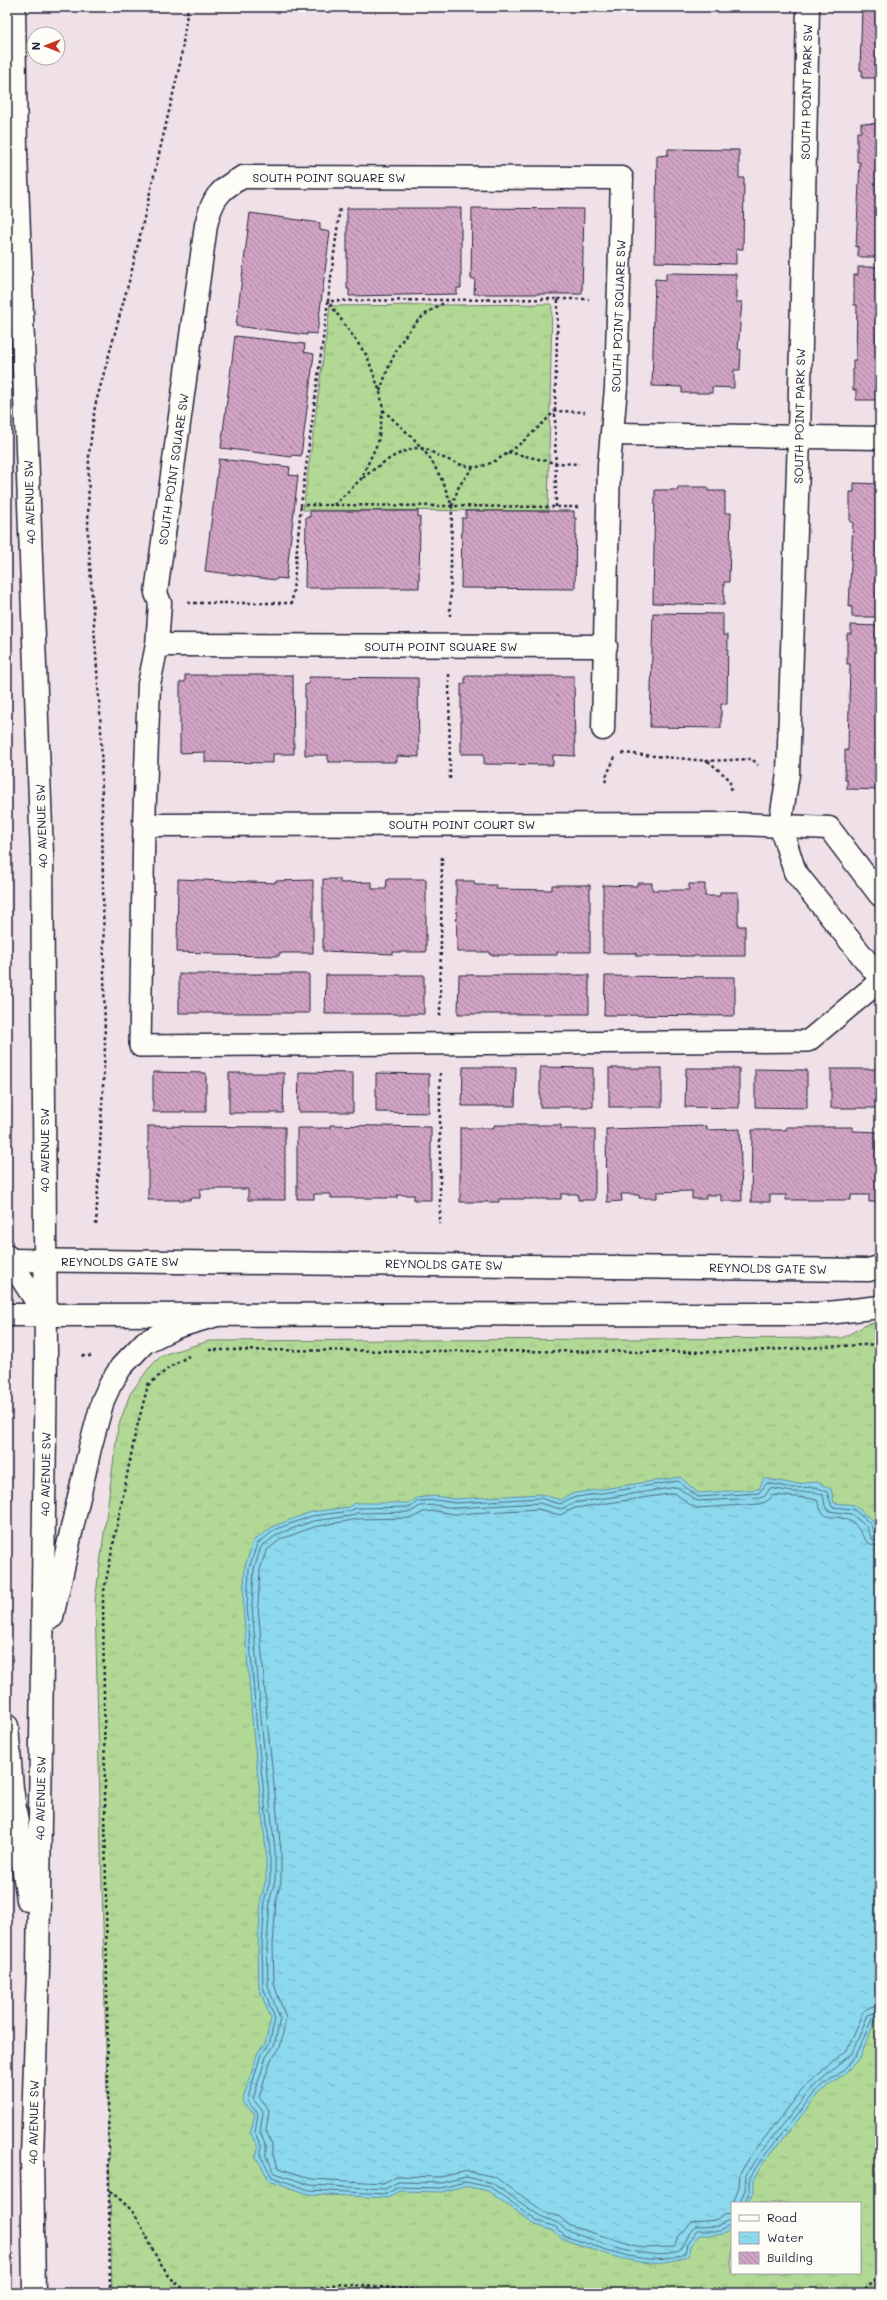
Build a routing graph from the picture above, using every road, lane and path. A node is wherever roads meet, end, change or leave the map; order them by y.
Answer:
1 (14, 7) edge
2 (188, 7) edge
3 (808, 7) edge
4 (344, 177) junction
5 (328, 301) junction
6 (448, 301) junction
7 (380, 392) junction
8 (383, 410) junction
9 (555, 411) junction
10 (614, 412) junction
11 (612, 434) junction
12 (798, 437) junction
13 (880, 438) edge
14 (422, 448) junction
15 (507, 452) junction
16 (554, 463) junction
17 (609, 465) junction
18 (473, 467) junction
19 (361, 479) junction
20 (301, 505) junction
21 (334, 505) junction
22 (452, 506) junction
23 (556, 507) junction
24 (572, 507) dead end
25 (160, 603) junction
26 (450, 622) dead end
27 (157, 645) junction
28 (606, 646) junction
29 (449, 672) dead end
30 (603, 729) dead end
31 (617, 752) dead end
32 (708, 761) junction
33 (761, 767) dead end
34 (450, 779) dead end
35 (732, 792) dead end
36 (780, 824) junction
37 (144, 825) junction
38 (880, 895) edge
39 (880, 980) edge
40 (96, 1225) dead end
41 (8, 1259) edge
42 (45, 1260) junction
43 (880, 1267) edge
44 (880, 1307) edge
45 (7, 1315) edge
46 (217, 1315) junction
47 (46, 1316) junction
48 (880, 1344) edge
49 (95, 1348) dead end
50 (208, 1350) dead end
51 (194, 1353) dead end
52 (82, 1356) dead end
53 (144, 1382) dead end
54 (148, 1385) junction
55 (42, 1663) junction
56 (7, 1726) edge
57 (38, 1969) junction
58 (110, 2191) junction
59 (880, 2276) edge
60 (34, 2293) edge
61 (110, 2293) edge
62 (192, 2293) edge
63 (291, 2293) edge
64 (460, 2293) edge
65 (860, 2293) edge

1 - 42 street, 40 AVENUE SW
2 - 40 path
3 - 12 street, SOUTH POINT PARK SW
4 - 5 path
4 - 10 street, SOUTH POINT SQUARE SW
4 - 25 street, SOUTH POINT SQUARE SW
5 - 6 path
5 - 7 path
5 - 20 path
6 - 7 path
6 - 9 path
7 - 8 path
8 - 14 path
8 - 19 path
9 - 10 path
9 - 15 path
9 - 16 path
10 - 11 street, SOUTH POINT SQUARE SW
11 - 12 street
11 - 17 street, SOUTH POINT SQUARE SW
12 - 13 street
12 - 36 street, SOUTH POINT PARK SW
14 - 18 path
14 - 19 path
14 - 22 path
15 - 16 path
15 - 18 path
16 - 17 path
16 - 23 path
17 - 28 street, SOUTH POINT SQUARE SW
18 - 22 path
19 - 21 path
20 - 21 path
20 - 25 path
21 - 22 path
22 - 23 path
22 - 26 path
23 - 24 path
25 - 27 street, SOUTH POINT SQUARE SW
27 - 28 street, SOUTH POINT SQUARE SW
27 - 37 street, SOUTH POINT SQUARE SW
28 - 30 street, SOUTH POINT SQUARE SW
29 - 34 path
31 - 32 path
32 - 33 path
32 - 35 path
36 - 37 street, SOUTH POINT COURT SW
36 - 38 street
36 - 39 street, SOUTH POINT PARK SW
37 - 39 lane
41 - 42 street, REYNOLDS GATE SW
41 - 47 street
42 - 43 street, REYNOLDS GATE SW
42 - 47 street, 40 AVENUE SW
44 - 46 street
45 - 47 street
46 - 47 street
46 - 55 street
47 - 55 street, 40 AVENUE SW
48 - 50 path
49 - 52 path
51 - 54 path
53 - 54 path
54 - 58 path
55 - 57 street, 40 AVENUE SW
56 - 57 street
57 - 60 street, 40 AVENUE SW
58 - 61 path
58 - 62 path
59 - 65 path
63 - 64 path

